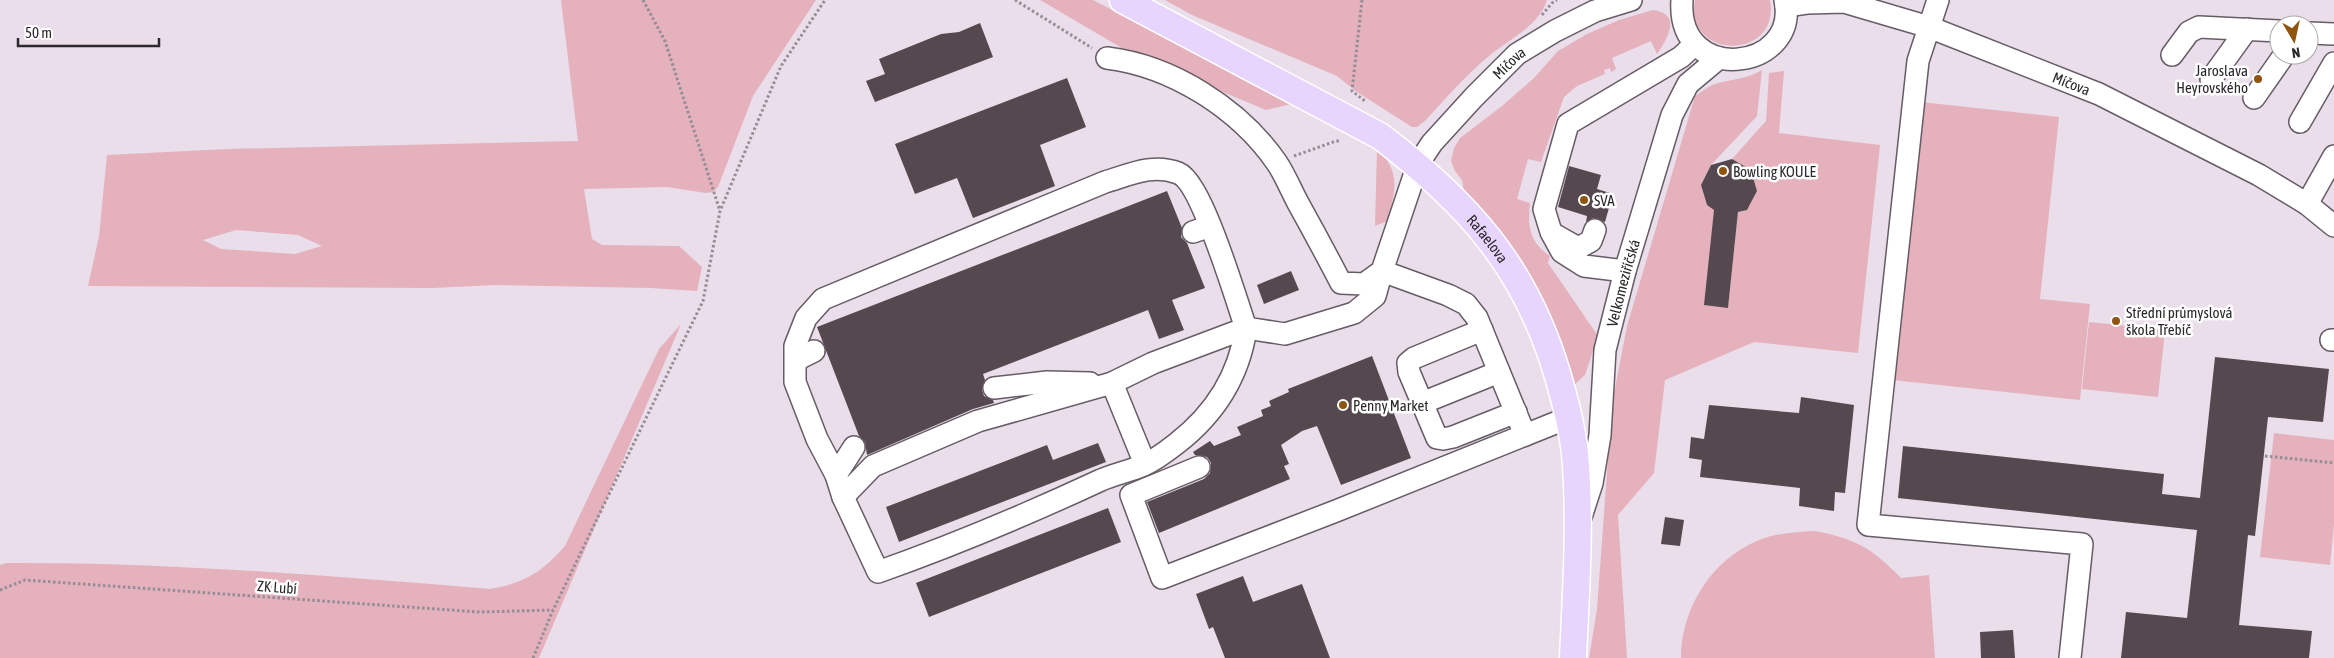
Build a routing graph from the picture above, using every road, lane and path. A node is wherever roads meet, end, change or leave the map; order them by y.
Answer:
1 (643, 0) edge
2 (825, 0) edge
3 (1015, 0) edge
4 (1123, 0) edge
5 (1362, 0) edge
6 (1631, 0) edge
7 (1682, 0) edge
8 (1938, 0) edge
9 (1786, 3) edge
10 (1930, 27) junction
11 (2247, 29) junction
12 (2269, 30) edge
13 (2319, 33) edge
14 (2334, 34) edge
15 (1695, 44) junction
16 (2172, 55) dead end
17 (1107, 58) joint
18 (1719, 58) junction
19 (2334, 63) edge
20 (2277, 65) edge
21 (2211, 79) dead end
22 (2254, 98) dead end
23 (1367, 103) dead end
24 (2300, 122) dead end
25 (1345, 142) dead end
26 (2334, 156) edge
27 (1277, 163) junction
28 (1418, 164) junction
29 (2307, 204) junction
30 (720, 211) junction
31 (2334, 226) edge
32 (1594, 230) dead end
33 (1551, 232) junction
34 (1625, 271) junction
35 (1382, 272) junction
36 (1246, 328) junction
37 (1482, 330) junction
38 (1499, 372) junction
39 (1112, 383) junction
40 (994, 388) dead end
41 (1422, 403) junction
42 (1516, 412) junction
43 (1570, 417) junction
44 (1525, 435) junction
45 (854, 447) dead end
46 (2265, 456) dead end
47 (2334, 463) edge
48 (1145, 464) junction
49 (1199, 467) dead end
50 (836, 475) junction
51 (843, 497) junction
52 (1577, 527) junction
53 (0, 590) edge
54 (554, 610) junction
55 (533, 658) edge
56 (1573, 658) edge
57 (2070, 658) edge

1 - 30 path
2 - 30 path
3 - 17 path
4 - 28 main road, Rafaelova
5 - 23 path
6 - 28 street, Míčova
7 - 15 street
8 - 10 street
9 - 10 street, Míčova
9 - 18 street
10 - 29 street, Míčova
10 - 57 street
11 - 12 street
11 - 16 street
11 - 21 street
13 - 14 street
15 - 18 street
15 - 33 street
17 - 27 street
18 - 34 street, Velkomeziříčská
19 - 24 street
20 - 22 street
25 - 27 path
26 - 29 street
27 - 35 street
28 - 35 street, Míčova
28 - 43 main road, Rafaelova
29 - 31 street, Míčova
30 - 54 path
32 - 33 street
33 - 34 street
34 - 52 street, Velkomeziříčská
35 - 36 street, Míčova
35 - 37 street
36 - 39 street
36 - 48 street
36 - 50 street
37 - 38 street
37 - 41 street
38 - 41 street
38 - 42 street
39 - 40 street
39 - 48 street
39 - 51 street
41 - 42 street
42 - 44 street
43 - 44 street
43 - 52 main road, Rafaelova
44 - 49 street
45 - 50 street
46 - 47 path
48 - 51 street
50 - 51 street
52 - 56 main road, Rafaelova
53 - 54 path, ZK Lubí
54 - 55 path

